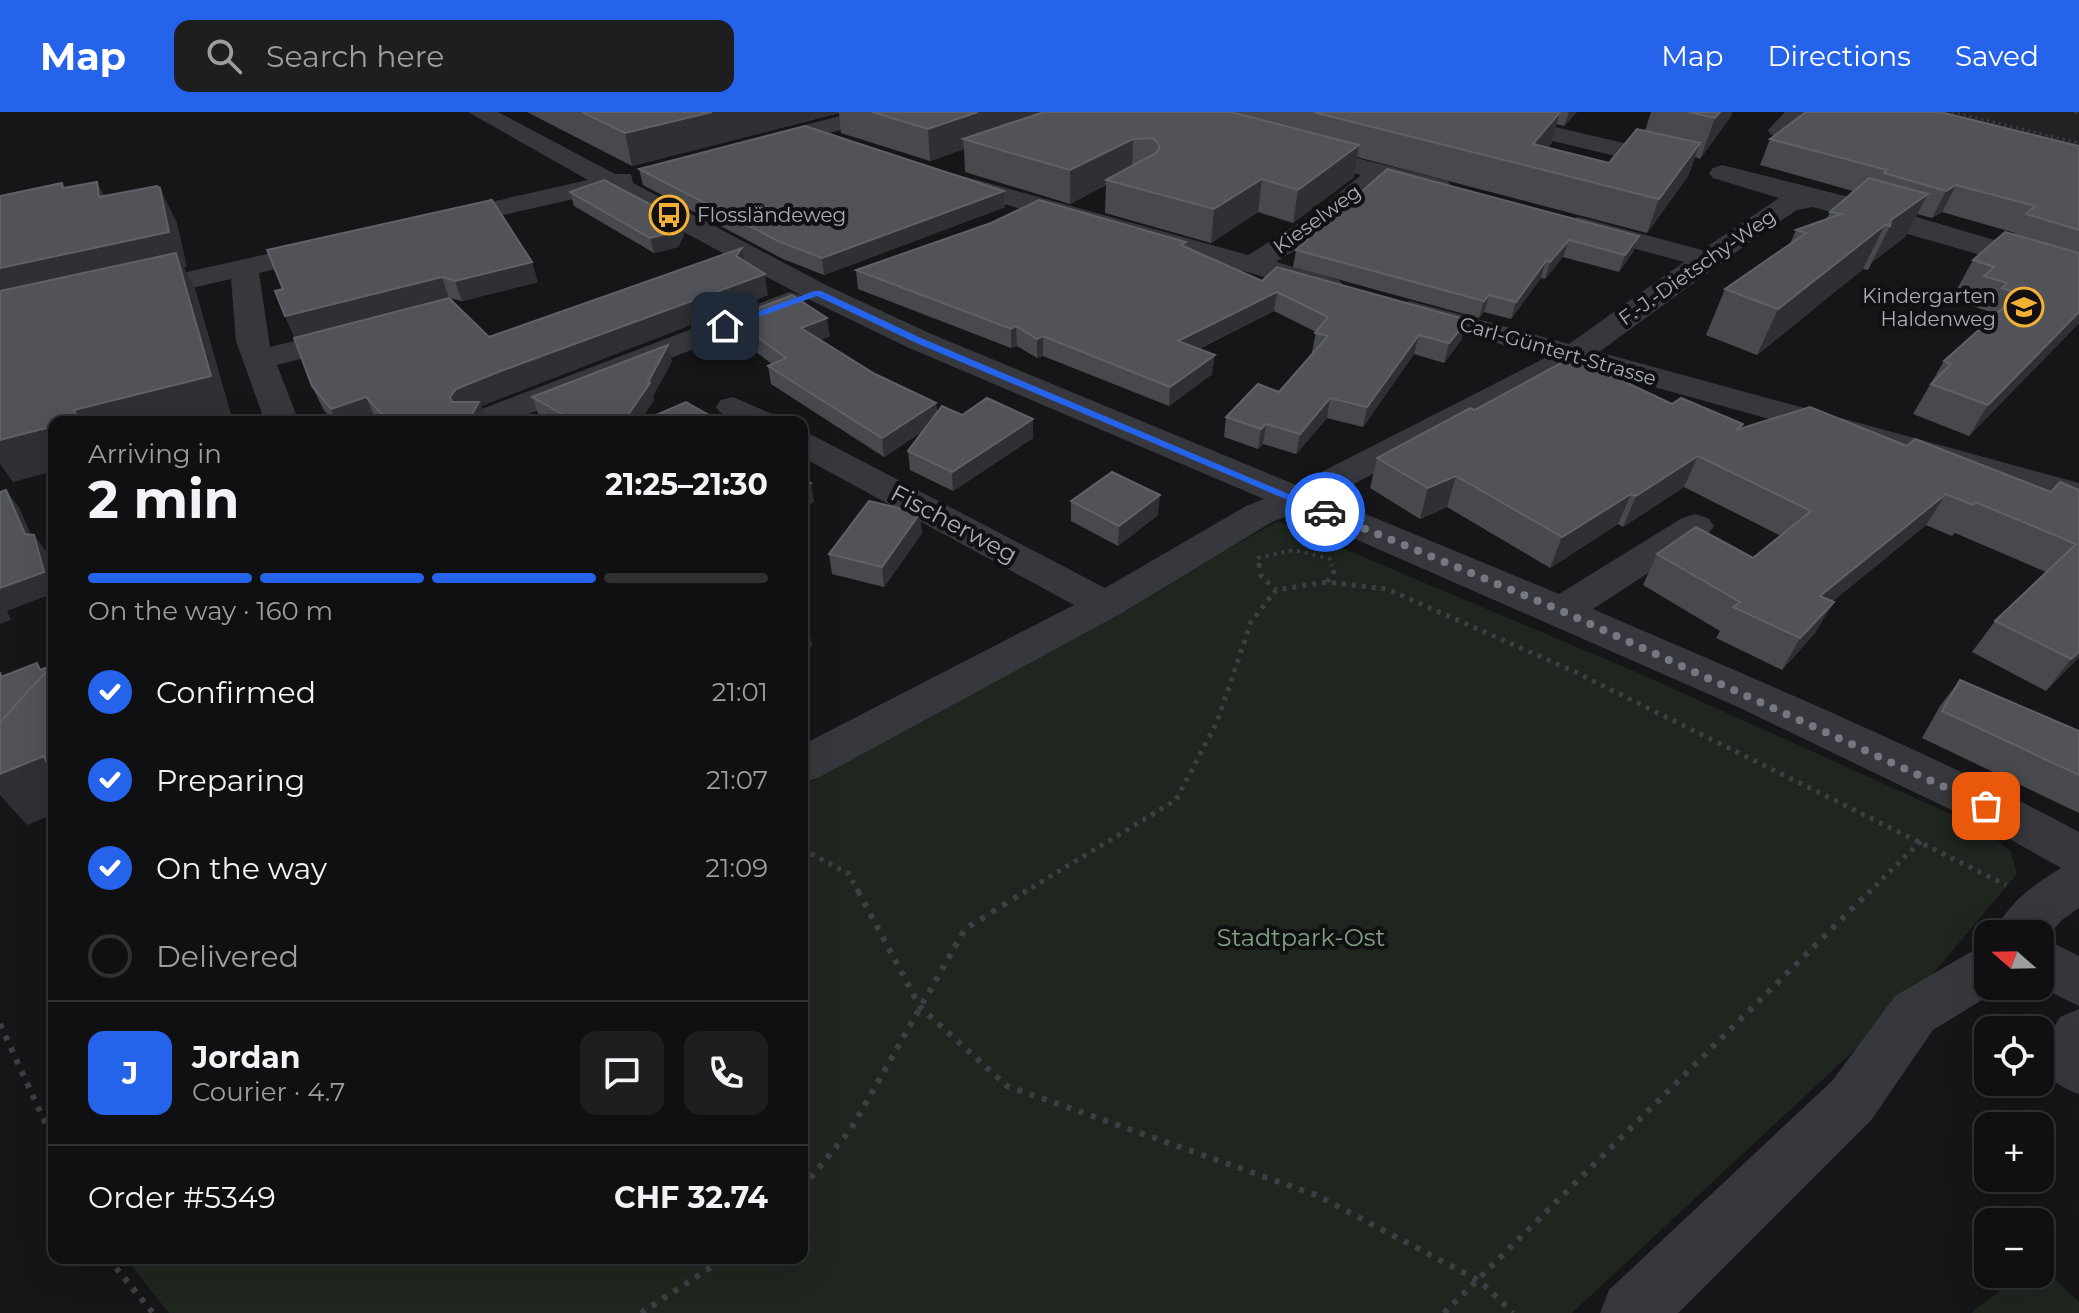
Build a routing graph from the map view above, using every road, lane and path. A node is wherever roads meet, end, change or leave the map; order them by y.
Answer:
1 (480, 112) edge
2 (882, 112) edge
3 (1460, 112) edge
4 (1798, 112) edge
5 (1952, 112) edge
6 (1780, 130) edge
7 (813, 131) junction
8 (1272, 143) edge
9 (2079, 143) edge
10 (850, 148) edge
11 (737, 150) edge
12 (969, 159) edge
13 (1380, 172) junction
14 (646, 173) edge
15 (612, 182) junction
16 (1115, 194) edge
17 (1465, 194) edge
18 (1807, 200) junction
19 (1037, 206) junction
20 (1074, 216) junction
21 (1551, 217) edge
22 (1006, 220) edge
23 (412, 229) edge
24 (351, 243) edge
25 (1704, 259) junction
26 (1253, 264) junction
27 (244, 268) junction
28 (2079, 274) edge
29 (858, 278) edge
30 (817, 292) junction
31 (1359, 295) edge
32 (107, 298) edge
33 (1390, 304) edge
34 (391, 326) edge
35 (1572, 357) junction
36 (257, 360) junction
37 (272, 416) edge
38 (494, 416) edge
39 (808, 446) edge
40 (2079, 494) edge
41 (1295, 500) junction
42 (1695, 526) edge
43 (1327, 582) junction
44 (1276, 590) junction
45 (1106, 605) junction
46 (1562, 611) junction
47 (808, 763) edge
48 (1921, 840) junction
49 (808, 852) edge
50 (2079, 855) edge
51 (2047, 907) edge
52 (2054, 968) edge
53 (1974, 977) edge
54 (2079, 983) edge
55 (920, 1007) junction
56 (0, 1024) edge
57 (2079, 1034) edge
58 (2079, 1068) edge
59 (48, 1129) edge
60 (808, 1181) edge
61 (113, 1264) edge
62 (716, 1264) edge
63 (1480, 1281) junction
64 (153, 1313) edge
65 (641, 1313) edge
66 (1444, 1313) edge
67 (1513, 1313) edge
68 (1632, 1313) edge

1 - 15 street
2 - 7 street
3 - 18 street
4 - 6 street
5 - 9 path
7 - 10 street
7 - 11 street
8 - 13 street
12 - 19 street
13 - 17 street
13 - 26 street, Kieselweg
14 - 15 street
15 - 23 street
15 - 30 street
16 - 20 street
18 - 25 street, F.-J.-Dietschy-Weg
18 - 28 street
19 - 20 street
19 - 22 street
20 - 26 street
21 - 25 street
24 - 27 street
25 - 35 street, F.-J.-Dietschy-Weg
26 - 31 street
27 - 32 street
27 - 36 street
29 - 30 street
30 - 38 street
30 - 41 street
33 - 35 street, Carl-Güntert-Strasse
34 - 36 street
35 - 40 street, Carl-Güntert-Strasse
35 - 41 street, F.-J.-Dietschy-Weg
36 - 37 street
39 - 45 street, Fischerweg
41 - 45 street
41 - 46 street
42 - 46 street
43 - 44 path
43 - 44 path
43 - 48 path
44 - 55 path
45 - 47 street
46 - 50 street
48 - 51 path
48 - 63 path
49 - 55 path
52 - 54 street
53 - 68 street
55 - 60 path
55 - 63 path
56 - 59 path
57 - 58 street
61 - 64 path
62 - 65 path
63 - 66 path
63 - 67 path

